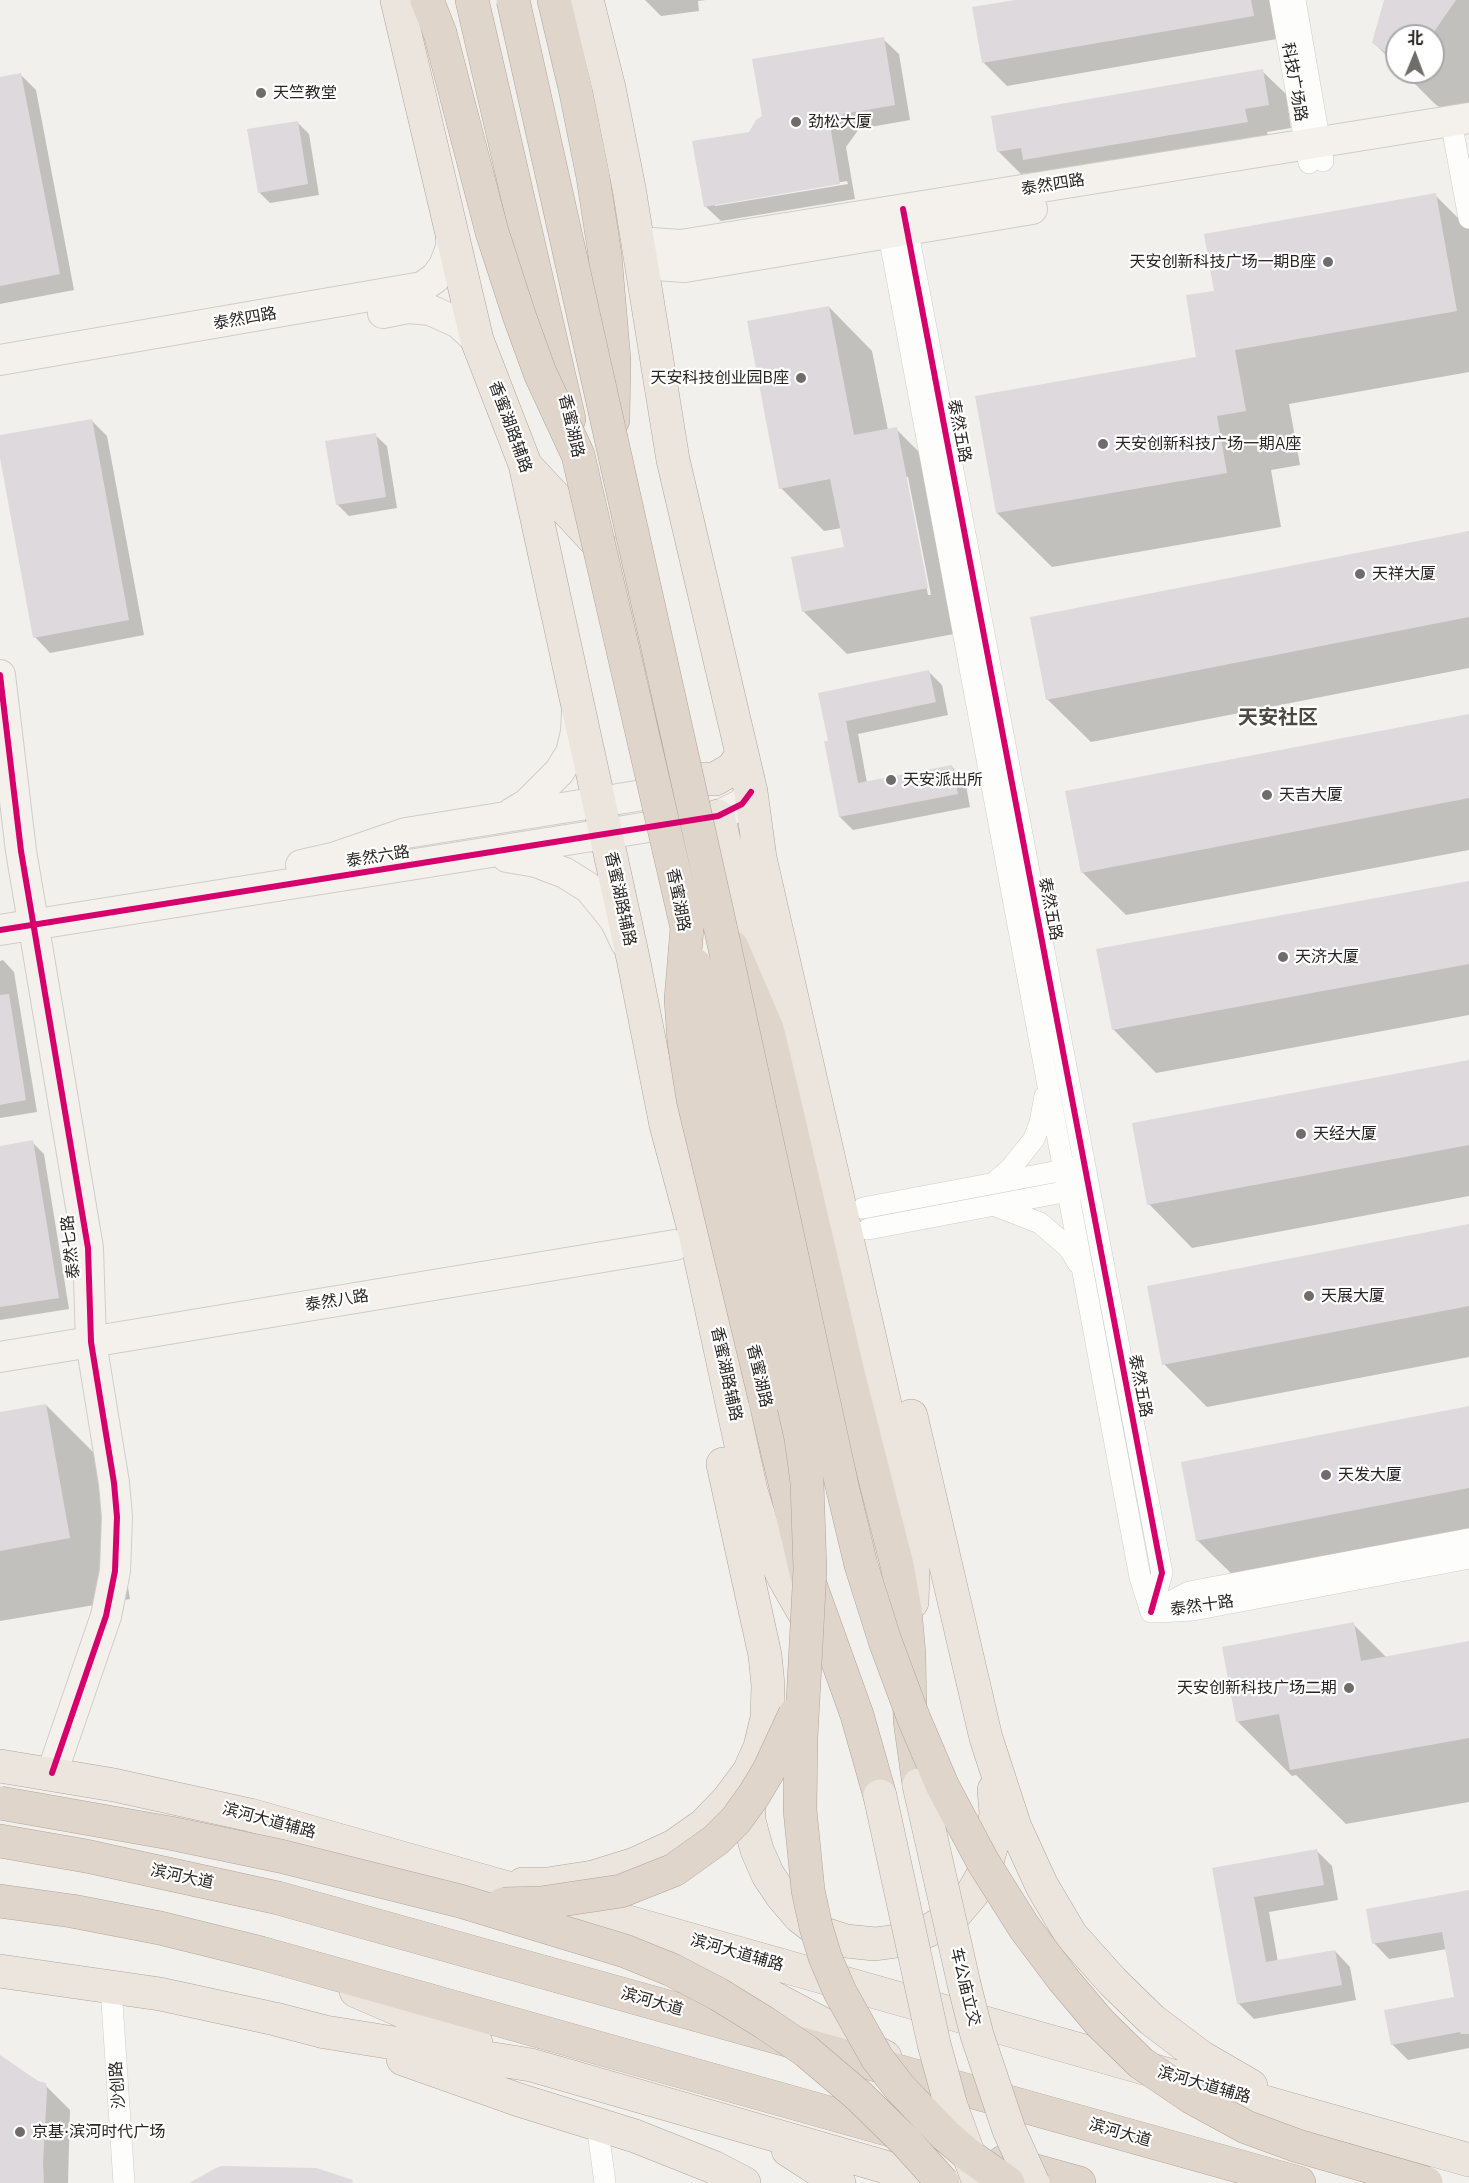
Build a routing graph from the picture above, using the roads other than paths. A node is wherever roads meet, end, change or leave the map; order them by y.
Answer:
1 (378, 0) edge
2 (397, 0) edge
3 (427, 0) edge
4 (436, 0) edge
5 (472, 0) edge
6 (513, 0) edge
7 (605, 0) edge
8 (1280, 0) edge
9 (1295, 0) edge
10 (563, 2) edge
11 (440, 33) junction
12 (609, 88) junction
13 (425, 124) junction
14 (1464, 130) edge
15 (1314, 152) junction
16 (1469, 219) edge
17 (896, 221) junction
18 (451, 230) junction
19 (639, 253) junction
20 (477, 340) junction
21 (0, 360) edge
22 (0, 379) edge
23 (613, 449) junction
24 (578, 455) junction
25 (525, 464) junction
26 (0, 675) edge
27 (578, 704) junction
28 (742, 755) junction
29 (751, 792) junction
30 (599, 802) junction
31 (718, 816) junction
32 (505, 817) junction
33 (606, 834) junction
34 (471, 856) junction
35 (0, 912) edge
36 (32, 916) junction
37 (719, 921) junction
38 (687, 928) junction
39 (0, 930) edge
40 (633, 958) junction
41 (1046, 1078) junction
42 (814, 1091) junction
43 (666, 1125) junction
44 (1085, 1166) junction
45 (1063, 1170) junction
46 (993, 1184) junction
47 (1089, 1188) junction
48 (1067, 1192) junction
49 (995, 1205) junction
50 (865, 1219) junction
51 (675, 1245) junction
52 (1082, 1268) junction
53 (91, 1342) junction
54 (0, 1357) edge
55 (1469, 1539) edge
56 (1469, 1558) edge
57 (1151, 1612) junction
58 (909, 1654) junction
59 (845, 1682) junction
60 (803, 1690) junction
61 (986, 1738) junction
62 (0, 1766) edge
63 (749, 1772) junction
64 (52, 1773) junction
65 (920, 1785) joint
66 (880, 1796) joint
67 (0, 1803) edge
68 (0, 1841) edge
69 (498, 1885) junction
70 (460, 1901) junction
71 (4, 1904) edge
72 (631, 1923) junction
73 (261, 1953) junction
74 (0, 1971) edge
75 (111, 1987) junction
76 (325, 2032) junction
77 (531, 2065) junction
78 (926, 2079) junction
79 (667, 2105) junction
80 (553, 2111) junction
81 (1306, 2114) junction
82 (597, 2124) junction
83 (755, 2131) junction
84 (1469, 2160) edge
85 (124, 2183) edge
86 (605, 2183) edge
87 (744, 2183) edge
88 (839, 2183) edge
89 (931, 2183) edge
90 (943, 2183) edge
91 (979, 2183) edge
92 (1008, 2183) edge
93 (1033, 2183) edge
94 (1079, 2183) edge
95 (1299, 2183) edge
96 (1426, 2183) edge

1 - 13 main road
2 - 13 main road, 香蜜湖路辅路
3 - 11 highway
4 - 11 highway
5 - 24 highway, 香蜜湖路, bridge
6 - 23 highway, bridge
7 - 12 main road
8 - 15 street, 科技广场路
9 - 15 street, 科技广场路
10 - 12 main road
10 - 23 highway, bridge
11 - 24 highway, bridge
12 - 19 main road
13 - 18 main road, 香蜜湖路辅路
14 - 15 street, 泰然四路
14 - 16 street
15 - 17 street, 泰然四路
17 - 19 street, 泰然四路
17 - 41 street, 泰然五路
17 - 44 street, 泰然五路
18 - 20 main road, 香蜜湖路辅路
18 - 21 street, 泰然四路
19 - 28 main road
20 - 22 street, 泰然四路
20 - 25 main road, 香蜜湖路辅路
23 - 37 highway, bridge
24 - 38 highway, 香蜜湖路, bridge
25 - 27 main road, 香蜜湖路辅路
25 - 28 main road
26 - 36 street, 泰然七路
27 - 30 main road, 香蜜湖路辅路
27 - 32 street
28 - 29 main road
29 - 31 street, 泰然六路
29 - 42 main road
29 - 50 main road
30 - 31 street, 泰然六路
30 - 32 street, 泰然六路
30 - 33 main road, 香蜜湖路辅路
31 - 33 street, 泰然六路
31 - 42 main road
32 - 36 street, 泰然六路
33 - 34 street, 泰然六路
33 - 40 main road, 香蜜湖路辅路
34 - 36 street, 泰然六路
34 - 40 street, 泰然六路
35 - 36 street, 泰然六路
36 - 39 street, 泰然六路
36 - 53 street, 泰然七路
37 - 58 highway, bridge
37 - 96 highway, bridge
38 - 59 highway, 香蜜湖路, bridge
38 - 60 highway, bridge
40 - 43 main road, 香蜜湖路辅路
41 - 45 street, 泰然五路
41 - 46 street
42 - 58 main road
43 - 51 main road
43 - 59 main road, 香蜜湖路辅路
44 - 45 street
44 - 47 street, 泰然五路
45 - 46 street
45 - 48 street, 泰然五路
46 - 50 street
47 - 48 street
47 - 57 street, 泰然五路
48 - 49 street
48 - 52 street, 泰然五路
49 - 50 street
49 - 52 street
50 - 61 main road
51 - 53 street, 泰然八路
51 - 63 main road
52 - 57 street, 泰然五路
53 - 54 street, 泰然八路
53 - 64 street, 泰然七路
55 - 57 street, 泰然十路
56 - 57 street, 泰然十路
58 - 65 highway
59 - 66 highway, 香蜜湖路
60 - 70 highway, bridge
60 - 92 highway, bridge
61 - 63 main road
61 - 81 main road
62 - 64 main road, 滨河大道辅路
63 - 69 main road
64 - 69 main road, 滨河大道辅路
65 - 93 main road, 车公庙立交, bridge
66 - 91 main road, bridge
67 - 70 highway, bridge
68 - 78 highway, 滨河大道
69 - 72 main road, 滨河大道辅路
70 - 90 highway, bridge
71 - 73 highway
72 - 78 main road
72 - 81 main road, 滨河大道辅路
73 - 77 main road
73 - 94 highway
74 - 75 main road
75 - 76 main road
75 - 85 street, 沙创路
76 - 77 main road
76 - 80 main road
77 - 79 main road
78 - 95 highway, 滨河大道
79 - 80 main road
79 - 83 main road
80 - 82 main road
81 - 84 main road, 滨河大道辅路
82 - 86 street
82 - 87 main road
83 - 88 main road
83 - 89 main road

